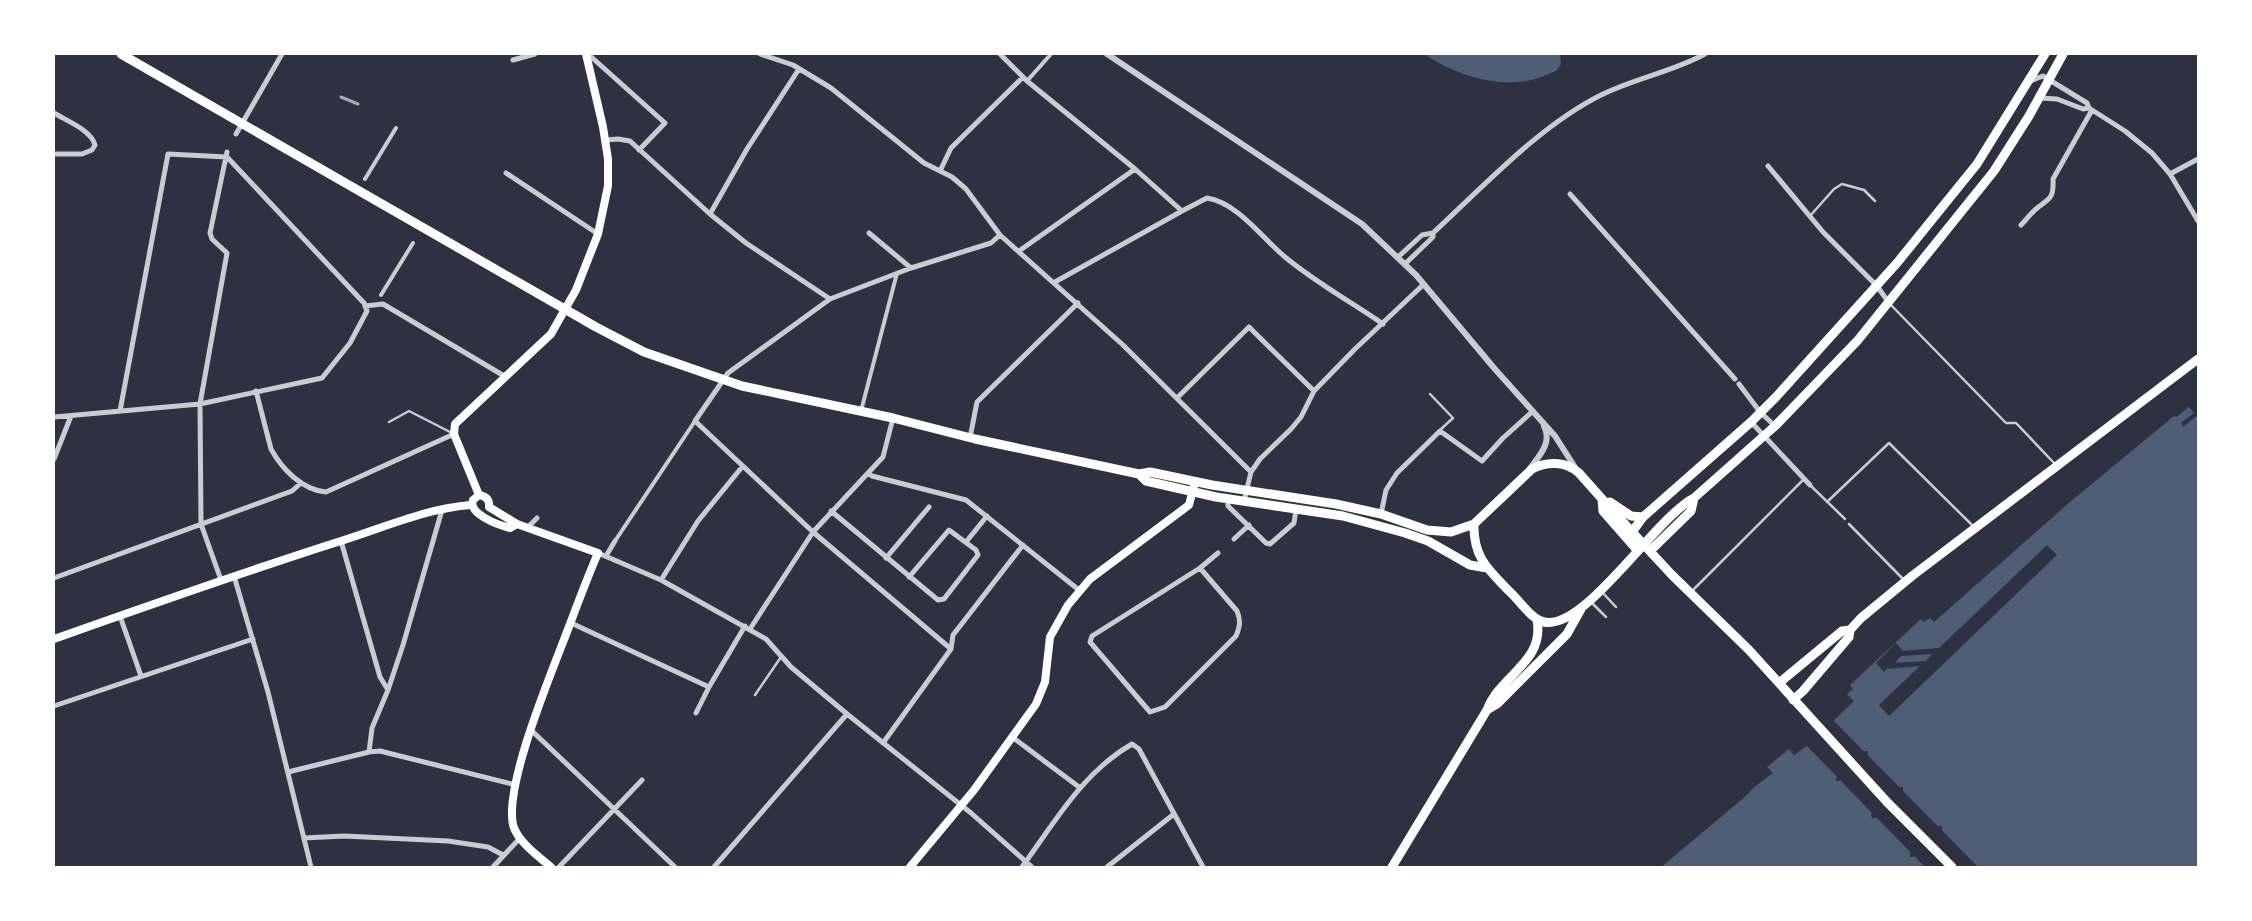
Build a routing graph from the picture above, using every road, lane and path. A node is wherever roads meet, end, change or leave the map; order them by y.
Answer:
1 (121, 54) edge
2 (282, 54) edge
3 (535, 54) edge
4 (587, 54) edge
5 (760, 54) edge
6 (1000, 54) edge
7 (1051, 54) edge
8 (1107, 54) edge
9 (1704, 54) edge
10 (2045, 54) edge
11 (2063, 54) edge
12 (513, 60) dead end
13 (799, 69) junction
14 (1025, 79) junction
15 (2050, 79) junction
16 (2026, 85) junction
17 (2040, 98) junction
18 (2090, 109) junction
19 (54, 113) edge
20 (242, 123) junction
21 (396, 128) dead end
22 (236, 134) dead end
23 (606, 140) junction
24 (639, 150) junction
25 (54, 154) edge
26 (227, 154) junction
27 (2198, 159) edge
28 (1768, 166) dead end
29 (1136, 169) junction
30 (940, 171) junction
31 (506, 173) dead end
32 (2170, 174) junction
33 (365, 179) dead end
34 (1962, 185) junction
35 (1570, 194) dead end
36 (1975, 195) junction
37 (1875, 201) dead end
38 (1182, 211) junction
39 (710, 214) junction
40 (1810, 216) junction
41 (2198, 221) edge
42 (2021, 224) dead end
43 (869, 233) dead end
44 (1433, 233) junction
45 (598, 234) junction
46 (1000, 234) junction
47 (412, 243) dead end
48 (1019, 251) junction
49 (1398, 257) junction
50 (1405, 264) junction
51 (911, 268) junction
52 (897, 274) junction
53 (1055, 282) junction
54 (1424, 284) junction
55 (1877, 286) junction
56 (381, 296) dead end
57 (830, 299) junction
58 (1078, 303) junction
59 (1889, 303) junction
60 (366, 308) junction
61 (565, 309) junction
62 (1382, 324) junction
63 (2198, 359) edge
64 (506, 377) junction
65 (722, 381) junction
66 (1314, 391) junction
67 (256, 392) junction
68 (1430, 394) dead end
69 (1178, 397) junction
70 (200, 404) junction
71 (861, 411) junction
72 (120, 412) junction
73 (1533, 412) junction
74 (1760, 412) junction
75 (71, 416) junction
76 (54, 417) edge
77 (892, 418) junction
78 (1540, 420) junction
79 (695, 421) junction
80 (389, 422) dead end
81 (1751, 422) junction
82 (1775, 426) junction
83 (1440, 431) junction
84 (454, 434) junction
85 (1764, 436) junction
86 (970, 438) junction
87 (54, 459) edge
88 (2056, 465) junction
89 (742, 467) junction
90 (1251, 472) junction
91 (868, 473) junction
92 (1527, 473) junction
93 (1578, 473) junction
94 (1139, 474) junction
95 (1804, 479) junction
96 (1195, 482) junction
97 (301, 483) junction
98 (1810, 485) joint
99 (1246, 490) junction
100 (1193, 492) junction
101 (479, 496) junction
102 (1228, 499) junction
103 (1244, 500) junction
104 (1602, 500) junction
105 (1827, 502) junction
106 (471, 505) junction
107 (489, 507) junction
108 (929, 507) dead end
109 (1296, 509) junction
110 (442, 510) junction
111 (831, 511) junction
112 (480, 514) junction
113 (1381, 514) junction
114 (987, 516) junction
115 (1643, 516) junction
116 (537, 518) dead end
117 (1844, 519) dead end
118 (201, 524) junction
119 (516, 524) junction
120 (1474, 524) junction
121 (1849, 524) dead end
122 (1249, 525) junction
123 (1974, 527) junction
124 (527, 528) junction
125 (813, 532) junction
126 (1632, 532) junction
127 (1234, 539) dead end
128 (341, 541) junction
129 (615, 542) joint
130 (966, 542) junction
131 (1023, 545) junction
132 (1644, 549) junction
133 (598, 553) junction
134 (1218, 553) dead end
135 (606, 556) junction
136 (886, 558) junction
137 (1200, 568) junction
138 (1487, 568) junction
139 (234, 576) junction
140 (909, 577) junction
141 (54, 578) edge
142 (221, 580) junction
143 (661, 580) junction
144 (1905, 581) junction
145 (1079, 590) junction
146 (1600, 590) junction
147 (1690, 593) junction
148 (1590, 601) junction
149 (1616, 607) dead end
150 (1581, 609) junction
151 (120, 616) junction
152 (1606, 617) dead end
153 (1537, 620) junction
154 (571, 623) junction
155 (748, 628) junction
156 (1850, 630) junction
157 (54, 639) edge
158 (253, 639) junction
159 (951, 649) junction
160 (782, 656) junction
161 (141, 676) junction
162 (1778, 683) junction
163 (709, 687) junction
164 (388, 690) junction
165 (754, 694) dead end
166 (1793, 700) junction
167 (54, 706) edge
168 (1487, 710) junction
169 (696, 713) dead end
170 (847, 714) junction
171 (531, 730) junction
172 (1012, 737) junction
173 (883, 743) junction
174 (369, 752) junction
175 (288, 772) junction
176 (642, 780) dead end
177 (516, 785) junction
178 (1079, 787) junction
179 (961, 805) junction
180 (614, 809) junction
181 (1174, 814) junction
182 (304, 838) junction
183 (520, 838) junction
184 (503, 855) junction
185 (1026, 862) junction
186 (311, 867) edge
187 (493, 867) edge
188 (551, 867) edge
189 (559, 867) edge
190 (675, 867) edge
191 (714, 867) edge
192 (910, 867) edge
193 (1022, 867) edge
194 (1032, 867) edge
195 (1107, 867) edge
196 (1203, 867) edge
197 (1392, 867) edge
198 (1952, 867) edge

1 - 20 main road
2 - 20 street
3 - 12 street
4 - 23 main road
4 - 24 street
5 - 13 street
6 - 14 street
7 - 14 street
8 - 49 street
9 - 44 street
10 - 16 main road
11 - 15 main road
13 - 30 street
13 - 39 street
14 - 29 street
14 - 30 street
15 - 16 street
15 - 17 main road
15 - 18 street
16 - 34 main road
17 - 18 street
17 - 36 main road
18 - 32 street
18 - 42 street
19 - 25 street
20 - 22 street
20 - 61 main road
21 - 33 street
23 - 24 street
23 - 45 main road
24 - 39 street
26 - 60 street
26 - 70 street
26 - 72 street
27 - 32 street
28 - 40 street
29 - 38 street
29 - 48 street
30 - 46 street
31 - 45 street
32 - 41 street
34 - 36 main road
34 - 55 main road
35 - 74 street
36 - 59 main road
37 - 40 lane
38 - 53 street
38 - 62 street
39 - 57 street
40 - 55 street
43 - 51 street
44 - 49 street
44 - 50 street
45 - 61 main road
46 - 48 street
46 - 51 street
47 - 56 street
48 - 53 street
49 - 50 street
50 - 54 street
51 - 52 street
52 - 57 street
52 - 71 street
53 - 58 street
54 - 62 street
54 - 73 street
55 - 59 street
55 - 74 main road
57 - 65 street
58 - 69 street
58 - 86 street
59 - 82 main road
59 - 88 lane
60 - 64 street
60 - 67 street
61 - 64 main road
61 - 65 main road
62 - 66 street
63 - 88 main road
64 - 84 main road
65 - 71 main road
65 - 79 street
66 - 69 street
66 - 90 street
67 - 70 street
67 - 97 street
68 - 83 lane
69 - 90 street
70 - 72 street
70 - 118 street
71 - 77 main road
72 - 75 street
73 - 78 street
73 - 83 street
74 - 81 main road
74 - 82 street
75 - 76 street
75 - 87 street
77 - 86 main road
77 - 91 street
78 - 92 street
78 - 93 street
79 - 89 street
79 - 129 street
80 - 84 lane
81 - 85 street
81 - 115 main road
82 - 85 main road
83 - 113 street
84 - 97 street
84 - 101 main road
85 - 95 street
85 - 132 main road
86 - 94 main road
88 - 123 main road
89 - 125 street
89 - 143 street
90 - 99 street
91 - 111 street
91 - 114 street
92 - 93 main road
92 - 120 main road
93 - 104 main road
94 - 96 main road
94 - 100 main road
95 - 98 street
95 - 147 lane
96 - 99 main road
96 - 100 main road
97 - 118 street
98 - 105 lane
99 - 103 street
99 - 113 main road
100 - 102 main road
100 - 145 main road
101 - 106 main road
101 - 107 main road
102 - 103 main road
102 - 122 street
103 - 109 main road
104 - 115 main road
104 - 126 main road
104 - 132 main road
105 - 117 lane
105 - 123 lane
106 - 110 main road
106 - 112 main road
107 - 112 main road
107 - 119 main road
108 - 136 street
109 - 122 street
109 - 138 main road
110 - 128 main road
110 - 164 street
111 - 125 street
111 - 136 street
112 - 119 main road
113 - 120 main road
114 - 130 street
114 - 131 street
115 - 126 main road
116 - 124 street
118 - 141 street
118 - 142 street
119 - 124 main road
120 - 138 main road
121 - 144 lane
122 - 127 street
123 - 144 main road
124 - 133 main road
125 - 155 street
125 - 159 street
126 - 132 main road
128 - 139 main road
128 - 164 street
129 - 135 street
130 - 140 street
130 - 140 street
131 - 145 street
131 - 159 street
132 - 146 main road
132 - 147 main road
133 - 135 street
133 - 154 main road
134 - 137 street
135 - 143 street
136 - 140 street
137 - 137 street
138 - 153 main road
139 - 142 main road
139 - 158 street
142 - 151 main road
143 - 155 street
144 - 156 main road
145 - 172 main road
146 - 148 main road
146 - 149 lane
147 - 162 main road
148 - 150 main road
148 - 152 lane
150 - 153 main road
150 - 168 main road
151 - 157 main road
151 - 161 street
153 - 168 main road
154 - 163 street
154 - 171 main road
155 - 160 street
155 - 163 street
156 - 162 main road
156 - 166 main road
158 - 161 street
158 - 175 street
159 - 173 street
160 - 165 lane
160 - 170 street
161 - 167 street
162 - 166 main road
163 - 169 street
164 - 174 street
166 - 198 main road
168 - 197 main road
170 - 173 street
170 - 191 street
171 - 177 main road
171 - 180 street
172 - 178 street
172 - 179 main road
173 - 179 street
174 - 175 street
174 - 177 street
175 - 182 street
176 - 180 street
177 - 183 main road
178 - 181 street
178 - 185 street
179 - 185 street
179 - 192 main road
180 - 189 street
180 - 190 street
181 - 195 street
181 - 196 street
182 - 184 street
182 - 186 street
183 - 184 street
183 - 188 main road
184 - 187 street
185 - 193 street
185 - 194 street

